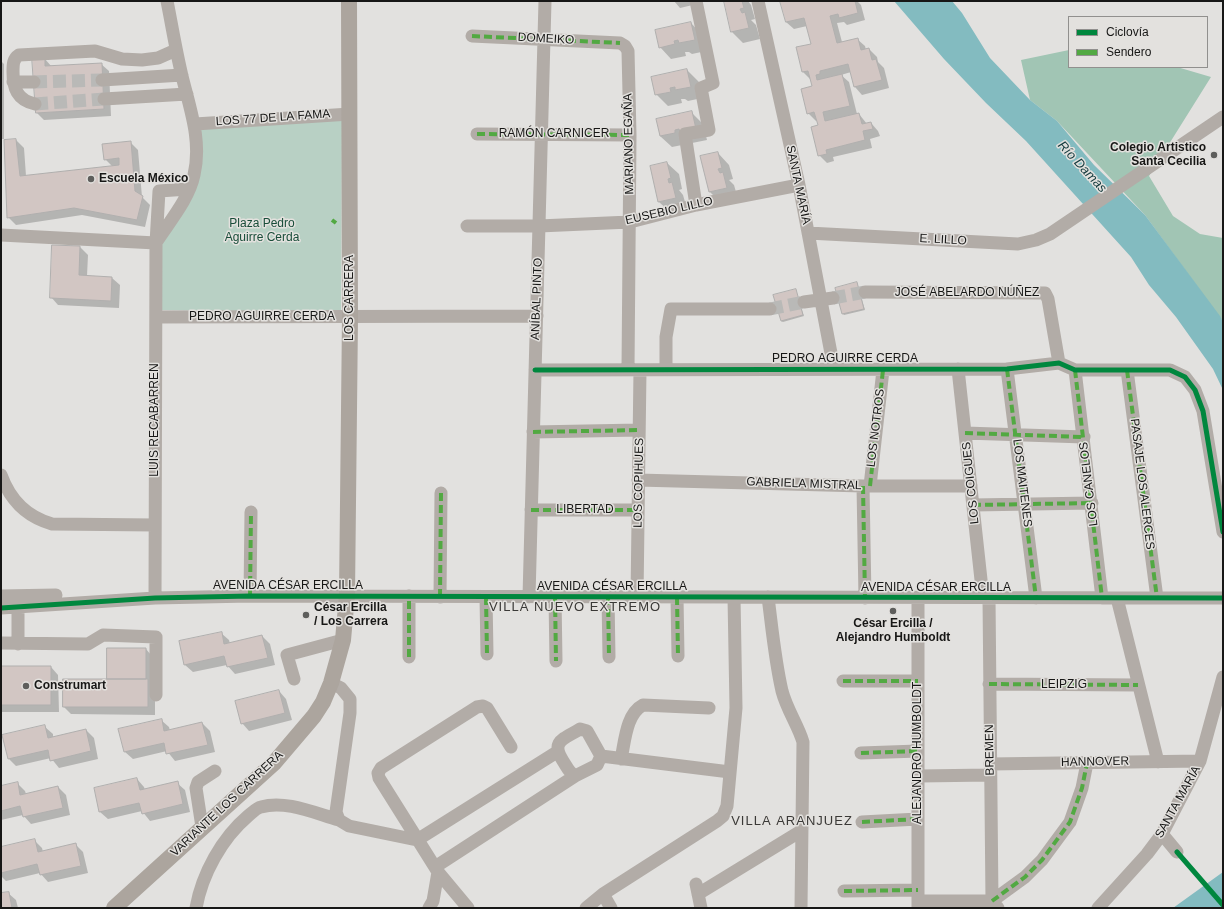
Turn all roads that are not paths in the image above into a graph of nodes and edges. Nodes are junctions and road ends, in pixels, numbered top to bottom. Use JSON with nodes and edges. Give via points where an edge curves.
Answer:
{"nodes":[{"id":1,"x":167,"y":1,"type":"edge"},
{"id":2,"x":349,"y":1,"type":"edge"},
{"id":3,"x":545,"y":1,"type":"edge"},
{"id":4,"x":696,"y":1,"type":"edge"},
{"id":5,"x":758,"y":1,"type":"edge"},
{"id":6,"x":472,"y":36,"type":"dead end"},
{"id":7,"x":544,"y":38,"type":"junction"},
{"id":8,"x":620,"y":43,"type":"joint"},
{"id":9,"x":176,"y":50,"type":"junction"},
{"id":10,"x":182,"y":75,"type":"junction"},
{"id":11,"x":102,"y":80,"type":"tunnel mouth"},
{"id":12,"x":13,"y":82,"type":"junction"},
{"id":13,"x":34,"y":82,"type":"tunnel mouth"},
{"id":14,"x":187,"y":94,"type":"junction"},
{"id":15,"x":104,"y":99,"type":"tunnel mouth"},
{"id":16,"x":35,"y":104,"type":"tunnel mouth"},
{"id":17,"x":350,"y":114,"type":"junction"},
{"id":18,"x":1223,"y":117,"type":"edge"},
{"id":19,"x":195,"y":124,"type":"junction"},
{"id":20,"x":477,"y":134,"type":"dead end"},
{"id":21,"x":541,"y":134,"type":"junction"},
{"id":22,"x":630,"y":135,"type":"junction"},
{"id":23,"x":799,"y":185,"type":"junction"},
{"id":24,"x":188,"y":190,"type":"junction"},
{"id":25,"x":696,"y":205,"type":"junction"},
{"id":26,"x":630,"y":222,"type":"junction"},
{"id":27,"x":467,"y":226,"type":"dead end"},
{"id":28,"x":539,"y":226,"type":"junction"},
{"id":29,"x":808,"y":233,"type":"junction"},
{"id":30,"x":1,"y":235,"type":"edge"},
{"id":31,"x":156,"y":243,"type":"junction"},
{"id":32,"x":865,"y":292,"type":"tunnel mouth"},
{"id":33,"x":827,"y":299,"type":"junction"},
{"id":34,"x":804,"y":302,"type":"tunnel mouth"},
{"id":35,"x":770,"y":310,"type":"tunnel mouth"},
{"id":36,"x":537,"y":316,"type":"junction"},
{"id":37,"x":156,"y":317,"type":"junction"},
{"id":38,"x":350,"y":317,"type":"junction"},
{"id":39,"x":1060,"y":363,"type":"junction"},
{"id":40,"x":666,"y":369,"type":"junction"},
{"id":41,"x":834,"y":369,"type":"junction"},
{"id":42,"x":958,"y":369,"type":"junction"},
{"id":43,"x":1007,"y":369,"type":"junction"},
{"id":44,"x":535,"y":370,"type":"junction"},
{"id":45,"x":634,"y":370,"type":"junction"},
{"id":46,"x":883,"y":370,"type":"junction"},
{"id":47,"x":1075,"y":370,"type":"junction"},
{"id":48,"x":1127,"y":370,"type":"junction"},
{"id":49,"x":639,"y":430,"type":"junction"},
{"id":50,"x":533,"y":432,"type":"junction"},
{"id":51,"x":965,"y":433,"type":"junction"},
{"id":52,"x":1016,"y":435,"type":"junction"},
{"id":53,"x":1084,"y":437,"type":"junction"},
{"id":54,"x":1,"y":475,"type":"edge"},
{"id":55,"x":638,"y":480,"type":"junction"},
{"id":56,"x":866,"y":486,"type":"junction"},
{"id":57,"x":971,"y":486,"type":"junction"},
{"id":58,"x":440,"y":493,"type":"dead end"},
{"id":59,"x":1092,"y":504,"type":"junction"},
{"id":60,"x":973,"y":505,"type":"junction"},
{"id":61,"x":1024,"y":505,"type":"junction"},
{"id":62,"x":531,"y":510,"type":"junction"},
{"id":63,"x":638,"y":510,"type":"junction"},
{"id":64,"x":251,"y":512,"type":"dead end"},
{"id":65,"x":155,"y":525,"type":"junction"},
{"id":66,"x":1223,"y":532,"type":"edge"},
{"id":67,"x":347,"y":595,"type":"junction"},
{"id":68,"x":1,"y":596,"type":"edge"},
{"id":69,"x":250,"y":596,"type":"junction"},
{"id":70,"x":409,"y":596,"type":"junction"},
{"id":71,"x":440,"y":597,"type":"junction"},
{"id":72,"x":486,"y":597,"type":"junction"},
{"id":73,"x":529,"y":597,"type":"junction"},
{"id":74,"x":555,"y":597,"type":"junction"},
{"id":75,"x":608,"y":597,"type":"junction"},
{"id":76,"x":637,"y":597,"type":"junction"},
{"id":77,"x":677,"y":597,"type":"junction"},
{"id":78,"x":734,"y":597,"type":"junction"},
{"id":79,"x":768,"y":597,"type":"junction"},
{"id":80,"x":155,"y":598,"type":"junction"},
{"id":81,"x":865,"y":598,"type":"junction"},
{"id":82,"x":918,"y":598,"type":"junction"},
{"id":83,"x":986,"y":598,"type":"junction"},
{"id":84,"x":1036,"y":598,"type":"junction"},
{"id":85,"x":1102,"y":598,"type":"junction"},
{"id":86,"x":1117,"y":598,"type":"junction"},
{"id":87,"x":1157,"y":598,"type":"junction"},
{"id":88,"x":1223,"y":598,"type":"edge"},
{"id":89,"x":121,"y":600,"type":"junction"},
{"id":90,"x":18,"y":606,"type":"junction"},
{"id":91,"x":1,"y":608,"type":"edge"},
{"id":92,"x":343,"y":640,"type":"junction"},
{"id":93,"x":1,"y":643,"type":"edge"},
{"id":94,"x":18,"y":644,"type":"junction"},
{"id":95,"x":487,"y":654,"type":"dead end"},
{"id":96,"x":609,"y":656,"type":"dead end"},
{"id":97,"x":678,"y":656,"type":"dead end"},
{"id":98,"x":409,"y":657,"type":"dead end"},
{"id":99,"x":556,"y":661,"type":"dead end"},
{"id":100,"x":1223,"y":677,"type":"edge"},
{"id":101,"x":294,"y":679,"type":"dead end"},
{"id":102,"x":843,"y":681,"type":"dead end"},
{"id":103,"x":918,"y":681,"type":"junction"},
{"id":104,"x":331,"y":682,"type":"junction"},
{"id":105,"x":990,"y":684,"type":"junction"},
{"id":106,"x":1138,"y":685,"type":"junction"},
{"id":107,"x":156,"y":694,"type":"dead end"},
{"id":108,"x":709,"y":708,"type":"dead end"},
{"id":109,"x":511,"y":746,"type":"dead end"},
{"id":110,"x":557,"y":752,"type":"junction"},
{"id":111,"x":918,"y":752,"type":"junction"},
{"id":112,"x":861,"y":753,"type":"dead end"},
{"id":113,"x":601,"y":756,"type":"junction"},
{"id":114,"x":621,"y":759,"type":"junction"},
{"id":115,"x":1200,"y":761,"type":"junction"},
{"id":116,"x":1158,"y":762,"type":"junction"},
{"id":117,"x":1087,"y":763,"type":"junction"},
{"id":118,"x":990,"y":770,"type":"junction"},
{"id":119,"x":215,"y":771,"type":"dead end"},
{"id":120,"x":730,"y":772,"type":"junction"},
{"id":121,"x":575,"y":776,"type":"junction"},
{"id":122,"x":919,"y":776,"type":"junction"},
{"id":123,"x":339,"y":820,"type":"junction"},
{"id":124,"x":918,"y":820,"type":"junction"},
{"id":125,"x":862,"y":822,"type":"dead end"},
{"id":126,"x":202,"y":828,"type":"junction"},
{"id":127,"x":801,"y":831,"type":"junction"},
{"id":128,"x":1162,"y":834,"type":"junction"},
{"id":129,"x":417,"y":840,"type":"junction"},
{"id":130,"x":1177,"y":852,"type":"dead end"},
{"id":131,"x":436,"y":870,"type":"junction"},
{"id":132,"x":844,"y":891,"type":"dead end"},
{"id":133,"x":604,"y":894,"type":"junction"},
{"id":134,"x":918,"y":900,"type":"edge"},
{"id":135,"x":995,"y":905,"type":"edge"},
{"id":136,"x":114,"y":908,"type":"edge"},
{"id":137,"x":196,"y":908,"type":"edge"},
{"id":138,"x":429,"y":908,"type":"edge"},
{"id":139,"x":468,"y":908,"type":"edge"},
{"id":140,"x":586,"y":908,"type":"edge"},
{"id":141,"x":612,"y":908,"type":"edge"},
{"id":142,"x":701,"y":908,"type":"edge"},
{"id":143,"x":801,"y":908,"type":"edge"},
{"id":144,"x":1098,"y":908,"type":"edge"}],
"edges":[{"from":1,"to":9,"type":"street"},
{"from":2,"to":17,"type":"main road","name":"LOS CARRERA"},
{"from":3,"to":7,"type":"street","name":"ANÍBAL PINTO"},
{"from":4,"to":25,"type":"street","via":[[713,83],[701,88],[709,130],[684,134]]},
{"from":5,"to":23,"type":"street","name":"SANTA MARÍA"},
{"from":6,"to":7,"type":"street","name":"DOMEIKO"},
{"from":7,"to":8,"type":"street","name":"DOMEIKO"},
{"from":7,"to":21,"type":"street","name":"ANÍBAL PINTO"},
{"from":8,"to":22,"type":"street","name":"MARIANO EGAÑA","via":[[628,52]]},
{"from":9,"to":10,"type":"street"},
{"from":9,"to":12,"type":"street","via":[[158,58],[142,60],[122,59],[95,51],[22,54],[13,62]]},
{"from":10,"to":11,"type":"street"},
{"from":10,"to":14,"type":"street"},
{"from":12,"to":13,"type":"street"},
{"from":12,"to":16,"type":"street","via":[[19,95]]},
{"from":14,"to":15,"type":"street"},
{"from":14,"to":19,"type":"street"},
{"from":17,"to":19,"type":"street","name":"LOS 77 DE LA FAMA"},
{"from":17,"to":38,"type":"main road","name":"LOS CARRERA"},
{"from":18,"to":29,"type":"street","name":"E. LILLO","via":[[1072,220],[1036,240],[1018,244]]},
{"from":19,"to":24,"type":"street","via":[[197,151],[194,176]]},
{"from":20,"to":21,"type":"street","name":"RAMÓN CARNICER"},
{"from":21,"to":22,"type":"street","name":"RAMÓN CARNICER"},
{"from":21,"to":28,"type":"street","name":"ANÍBAL PINTO"},
{"from":22,"to":26,"type":"street","name":"MARIANO EGAÑA"},
{"from":23,"to":25,"type":"street","name":"EUSEBIO LILLO"},
{"from":23,"to":29,"type":"street","name":"SANTA MARÍA"},
{"from":24,"to":31,"type":"street"},
{"from":24,"to":31,"type":"street","name":"LUIS RECABARREN","via":[[160,191]]},
{"from":25,"to":26,"type":"street","name":"EUSEBIO LILLO"},
{"from":26,"to":28,"type":"street","name":"EUSEBIO LILLO"},
{"from":26,"to":45,"type":"street","name":"MARIANO EGAÑA"},
{"from":27,"to":28,"type":"street","name":"EUSEBIO LILLO"},
{"from":28,"to":36,"type":"street","name":"ANÍBAL PINTO"},
{"from":29,"to":33,"type":"street","name":"SANTA MARÍA"},
{"from":30,"to":31,"type":"street"},
{"from":31,"to":37,"type":"street","name":"LUIS RECABARREN"},
{"from":32,"to":39,"type":"street","name":"JOSÉ ABELARDO NÚÑEZ","via":[[1045,293]]},
{"from":33,"to":34,"type":"street"},
{"from":33,"to":41,"type":"street","name":"SANTA MARÍA"},
{"from":35,"to":40,"type":"street","via":[[671,309],[666,337]]},
{"from":36,"to":38,"type":"street","name":"PEDRO AGUIRRE CERDA"},
{"from":36,"to":44,"type":"street","name":"ANÍBAL PINTO"},
{"from":37,"to":38,"type":"street","name":"PEDRO AGUIRRE CERDA"},
{"from":37,"to":65,"type":"street","name":"LUIS RECABARREN"},
{"from":38,"to":67,"type":"main road","name":"LOS CARRERA"},
{"from":39,"to":43,"type":"street","name":"PEDRO AGUIRRE CERDA"},
{"from":39,"to":47,"type":"street"},
{"from":40,"to":41,"type":"street","name":"PEDRO AGUIRRE CERDA"},
{"from":40,"to":45,"type":"street","name":"PEDRO AGUIRRE CERDA"},
{"from":41,"to":46,"type":"street","name":"PEDRO AGUIRRE CERDA"},
{"from":42,"to":43,"type":"street","name":"PEDRO AGUIRRE CERDA"},
{"from":42,"to":46,"type":"street","name":"PEDRO AGUIRRE CERDA"},
{"from":42,"to":51,"type":"street","name":"LOS COIGUES"},
{"from":43,"to":52,"type":"street","name":"LOS MAITENES"},
{"from":44,"to":45,"type":"street","name":"PEDRO AGUIRRE CERDA"},
{"from":44,"to":50,"type":"street","name":"ANÍBAL PINTO"},
{"from":45,"to":49,"type":"street","name":"LOS COPIHUES"},
{"from":46,"to":56,"type":"street","name":"LOS NOTROS"},
{"from":47,"to":48,"type":"street"},
{"from":47,"to":53,"type":"street","name":"LOS CANELOS"},
{"from":48,"to":66,"type":"street","via":[[1170,370],[1185,377],[1195,390],[1203,411]]},
{"from":48,"to":87,"type":"street","name":"PASAJE LOS ALERCES"},
{"from":49,"to":50,"type":"street"},
{"from":49,"to":55,"type":"street","name":"LOS COPIHUES"},
{"from":50,"to":62,"type":"street","name":"ANÍBAL PINTO"},
{"from":51,"to":52,"type":"street"},
{"from":51,"to":57,"type":"street","name":"LOS COIGUES"},
{"from":52,"to":53,"type":"street"},
{"from":52,"to":61,"type":"street","name":"LOS MAITENES"},
{"from":53,"to":59,"type":"street","name":"LOS CANELOS"},
{"from":54,"to":65,"type":"street","via":[[8,492],[17,504],[43,522]]},
{"from":55,"to":56,"type":"street","name":"GABRIELA MISTRAL"},
{"from":55,"to":63,"type":"street","name":"LOS COPIHUES"},
{"from":56,"to":57,"type":"street","name":"GABRIELA MISTRAL"},
{"from":56,"to":81,"type":"street","name":"LOS NOTROS"},
{"from":57,"to":60,"type":"street","name":"LOS COIGUES"},
{"from":58,"to":71,"type":"street"},
{"from":59,"to":61,"type":"street"},
{"from":59,"to":85,"type":"street","name":"LOS CANELOS"},
{"from":60,"to":61,"type":"street"},
{"from":60,"to":83,"type":"street","name":"LOS COIGUES"},
{"from":61,"to":84,"type":"street","name":"LOS MAITENES"},
{"from":62,"to":63,"type":"street","name":"LIBERTAD"},
{"from":62,"to":73,"type":"street","name":"ANÍBAL PINTO"},
{"from":63,"to":76,"type":"street","name":"LOS COPIHUES"},
{"from":64,"to":69,"type":"street"},
{"from":65,"to":80,"type":"street","name":"LUIS RECABARREN"},
{"from":67,"to":69,"type":"street","name":"AVENIDA CÉSAR ERCILLA"},
{"from":67,"to":70,"type":"street","name":"AVENIDA CÉSAR ERCILLA"},
{"from":67,"to":92,"type":"main road","name":"VARIANTE LOS CARRERA"},
{"from":68,"to":89,"type":"street","name":"AVENIDA CÉSAR ERCILLA","via":[[58,595]]},
{"from":69,"to":80,"type":"street","name":"AVENIDA CÉSAR ERCILLA"},
{"from":70,"to":71,"type":"street","name":"AVENIDA CÉSAR ERCILLA"},
{"from":70,"to":98,"type":"street"},
{"from":71,"to":72,"type":"street","name":"AVENIDA CÉSAR ERCILLA"},
{"from":72,"to":73,"type":"street","name":"AVENIDA CÉSAR ERCILLA"},
{"from":72,"to":95,"type":"street"},
{"from":73,"to":74,"type":"street","name":"AVENIDA CÉSAR ERCILLA"},
{"from":74,"to":75,"type":"street","name":"AVENIDA CÉSAR ERCILLA"},
{"from":74,"to":99,"type":"street"},
{"from":75,"to":76,"type":"street","name":"AVENIDA CÉSAR ERCILLA"},
{"from":75,"to":96,"type":"street"},
{"from":76,"to":77,"type":"street","name":"AVENIDA CÉSAR ERCILLA"},
{"from":77,"to":78,"type":"street","name":"AVENIDA CÉSAR ERCILLA"},
{"from":77,"to":97,"type":"street"},
{"from":78,"to":79,"type":"street","name":"AVENIDA CÉSAR ERCILLA"},
{"from":78,"to":120,"type":"street","via":[[736,708]]},
{"from":79,"to":81,"type":"street","name":"AVENIDA CÉSAR ERCILLA"},
{"from":79,"to":127,"type":"street","via":[[782,691],[803,742]]},
{"from":80,"to":89,"type":"street","name":"AVENIDA CÉSAR ERCILLA"},
{"from":81,"to":82,"type":"street","name":"AVENIDA CÉSAR ERCILLA"},
{"from":82,"to":83,"type":"street","name":"AVENIDA CÉSAR ERCILLA"},
{"from":82,"to":103,"type":"street","name":"ALEJANDRO HUMBOLDT"},
{"from":83,"to":84,"type":"street","name":"AVENIDA CÉSAR ERCILLA"},
{"from":83,"to":105,"type":"street","name":"BREMEN"},
{"from":84,"to":85,"type":"street","name":"AVENIDA CÉSAR ERCILLA"},
{"from":85,"to":86,"type":"street","name":"AVENIDA CÉSAR ERCILLA"},
{"from":86,"to":87,"type":"street","name":"AVENIDA CÉSAR ERCILLA"},
{"from":86,"to":106,"type":"street"},
{"from":87,"to":88,"type":"street","name":"AVENIDA CÉSAR ERCILLA"},
{"from":89,"to":90,"type":"street","name":"AVENIDA CÉSAR ERCILLA"},
{"from":90,"to":91,"type":"street","name":"AVENIDA CÉSAR ERCILLA"},
{"from":90,"to":94,"type":"street"},
{"from":92,"to":101,"type":"street","via":[[288,655]]},
{"from":92,"to":104,"type":"main road","name":"VARIANTE LOS CARRERA"},
{"from":93,"to":94,"type":"street"},
{"from":94,"to":107,"type":"street","via":[[88,644],[103,635],[156,637]]},
{"from":100,"to":115,"type":"street","name":"SANTA MARÍA"},
{"from":102,"to":103,"type":"street"},
{"from":103,"to":111,"type":"street","name":"ALEJANDRO HUMBOLDT"},
{"from":104,"to":123,"type":"street","via":[[341,688],[350,699],[336,812]]},
{"from":104,"to":126,"type":"main road","name":"VARIANTE LOS CARRERA","via":[[314,716],[274,763]]},
{"from":105,"to":106,"type":"street","name":"LEIPZIG"},
{"from":105,"to":118,"type":"street","name":"BREMEN"},
{"from":106,"to":116,"type":"street"},
{"from":108,"to":114,"type":"street","via":[[643,705],[637,708],[632,714]]},
{"from":109,"to":129,"type":"street","via":[[487,708],[477,707],[381,768],[379,778]]},
{"from":110,"to":113,"type":"street","via":[[559,742],[584,729]]},
{"from":110,"to":121,"type":"street"},
{"from":110,"to":129,"type":"street"},
{"from":111,"to":112,"type":"street"},
{"from":111,"to":122,"type":"street","name":"ALEJANDRO HUMBOLDT"},
{"from":113,"to":114,"type":"street"},
{"from":113,"to":121,"type":"street","via":[[597,765]]},
{"from":114,"to":120,"type":"street"},
{"from":115,"to":116,"type":"street","name":"HANNOVER"},
{"from":115,"to":128,"type":"street","name":"SANTA MARÍA"},
{"from":116,"to":117,"type":"street","name":"HANNOVER"},
{"from":117,"to":118,"type":"street","name":"HANNOVER"},
{"from":117,"to":135,"type":"street","via":[[1082,788],[1070,822],[1042,860]]},
{"from":118,"to":122,"type":"street","name":"HANNOVER"},
{"from":118,"to":135,"type":"street","name":"BREMEN"},
{"from":119,"to":126,"type":"street","via":[[198,782],[196,788]]},
{"from":120,"to":133,"type":"street","via":[[727,806],[723,816]]},
{"from":121,"to":131,"type":"street"},
{"from":122,"to":124,"type":"street","name":"ALEJANDRO HUMBOLDT"},
{"from":123,"to":129,"type":"street","via":[[349,826]]},
{"from":123,"to":137,"type":"street","via":[[298,808],[279,805],[259,807],[234,828],[218,853],[206,876]]},
{"from":124,"to":125,"type":"street"},
{"from":124,"to":134,"type":"street","name":"ALEJANDRO HUMBOLDT"},
{"from":126,"to":136,"type":"main road","name":"VARIANTE LOS CARRERA"},
{"from":127,"to":142,"type":"street","via":[[697,889]]},
{"from":127,"to":143,"type":"street"},
{"from":128,"to":130,"type":"street"},
{"from":128,"to":144,"type":"street","name":"SANTA MARÍA"},
{"from":129,"to":131,"type":"street"},
{"from":131,"to":138,"type":"street","via":[[433,901]]},
{"from":131,"to":139,"type":"street"},
{"from":132,"to":134,"type":"street"},
{"from":133,"to":140,"type":"street"},
{"from":133,"to":141,"type":"street"},
{"from":134,"to":135,"type":"street"}]}
